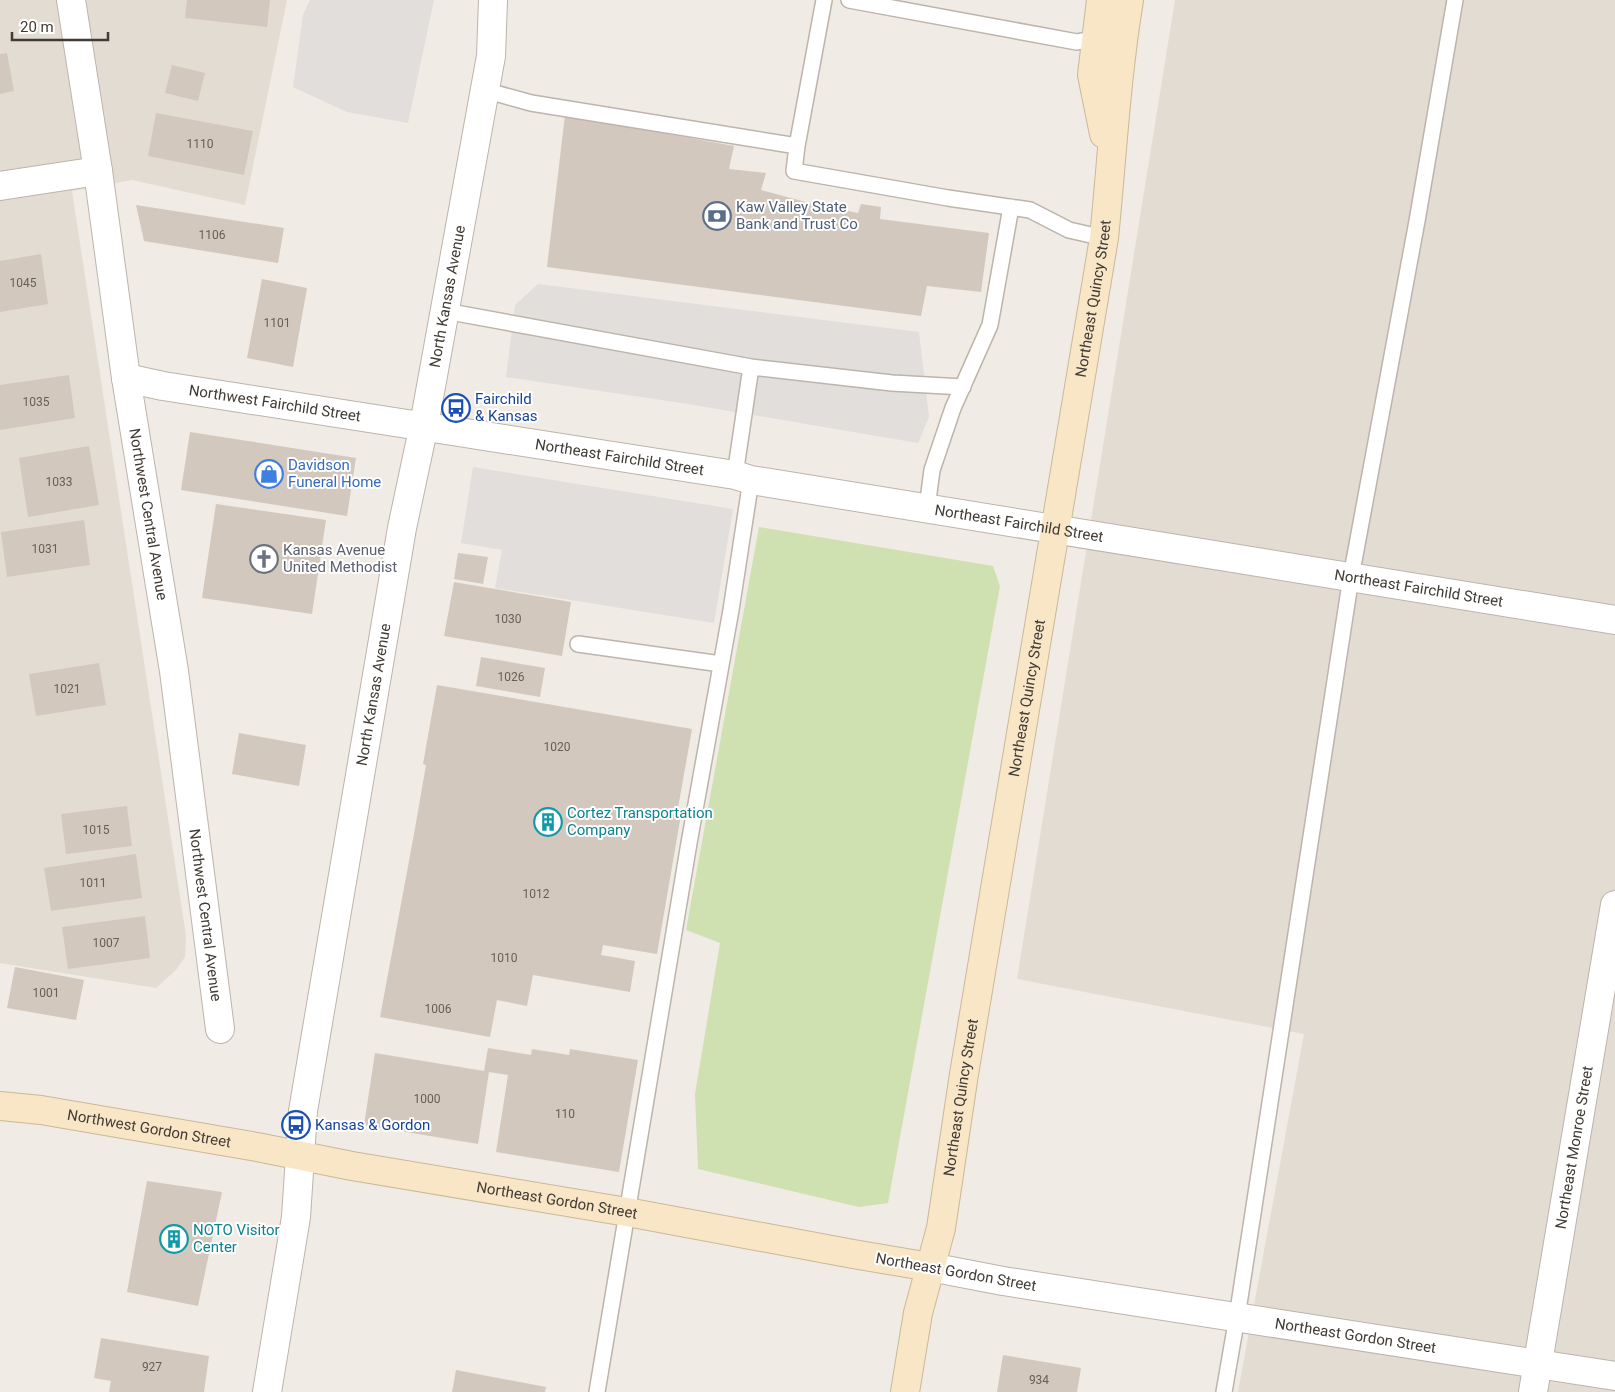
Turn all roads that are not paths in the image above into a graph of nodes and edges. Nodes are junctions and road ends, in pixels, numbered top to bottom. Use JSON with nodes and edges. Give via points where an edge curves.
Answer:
{"nodes":[{"id":1,"x":71,"y":0,"type":"edge"},
{"id":2,"x":492,"y":0,"type":"edge"},
{"id":3,"x":824,"y":0,"type":"edge"},
{"id":4,"x":849,"y":0,"type":"edge"},
{"id":5,"x":1101,"y":0,"type":"edge"},
{"id":6,"x":1128,"y":0,"type":"edge"},
{"id":7,"x":1455,"y":0,"type":"edge"},
{"id":8,"x":1109,"y":38,"type":"junction"},
{"id":9,"x":484,"y":90,"type":"junction"},
{"id":10,"x":798,"y":146,"type":"junction"},
{"id":11,"x":98,"y":171,"type":"junction"},
{"id":12,"x":0,"y":186,"type":"edge"},
{"id":13,"x":1011,"y":207,"type":"junction"},
{"id":14,"x":1104,"y":238,"type":"junction"},
{"id":15,"x":445,"y":310,"type":"junction"},
{"id":16,"x":751,"y":367,"type":"junction"},
{"id":17,"x":126,"y":378,"type":"junction"},
{"id":18,"x":963,"y":386,"type":"junction"},
{"id":19,"x":424,"y":425,"type":"junction"},
{"id":20,"x":743,"y":477,"type":"junction"},
{"id":21,"x":927,"y":508,"type":"junction"},
{"id":22,"x":1056,"y":529,"type":"junction"},
{"id":23,"x":1351,"y":577,"type":"junction"},
{"id":24,"x":1615,"y":620,"type":"edge"},
{"id":25,"x":578,"y":644,"type":"dead end"},
{"id":26,"x":721,"y":664,"type":"junction"},
{"id":27,"x":1615,"y":905,"type":"edge"},
{"id":28,"x":220,"y":1029,"type":"dead end"},
{"id":29,"x":0,"y":1106,"type":"edge"},
{"id":30,"x":299,"y":1155,"type":"junction"},
{"id":31,"x":627,"y":1212,"type":"junction"},
{"id":32,"x":930,"y":1267,"type":"junction"},
{"id":33,"x":1237,"y":1317,"type":"junction"},
{"id":34,"x":1538,"y":1364,"type":"junction"},
{"id":35,"x":1615,"y":1376,"type":"edge"},
{"id":36,"x":267,"y":1392,"type":"edge"},
{"id":37,"x":597,"y":1392,"type":"edge"},
{"id":38,"x":905,"y":1392,"type":"edge"},
{"id":39,"x":1224,"y":1392,"type":"edge"},
{"id":40,"x":1534,"y":1392,"type":"edge"}],
"edges":[{"from":1,"to":11,"type":"street","name":"Northwest Central Avenue"},
{"from":2,"to":9,"type":"street","name":"North Kansas Avenue","via":[[491,56]]},
{"from":3,"to":10,"type":"lane"},
{"from":4,"to":8,"type":"lane","via":[[1077,42]]},
{"from":5,"to":8,"type":"main road"},
{"from":6,"to":8,"type":"main road"},
{"from":7,"to":23,"type":"lane"},
{"from":8,"to":14,"type":"main road","name":"Northeast Quincy Street","via":[[1092,75],[1111,173]]},
{"from":9,"to":10,"type":"lane","via":[[531,103]]},
{"from":9,"to":15,"type":"street","name":"North Kansas Avenue"},
{"from":10,"to":13,"type":"lane","via":[[794,171]]},
{"from":11,"to":12,"type":"street"},
{"from":11,"to":17,"type":"street","name":"Northwest Central Avenue"},
{"from":13,"to":14,"type":"lane","via":[[1030,210],[1069,230]]},
{"from":13,"to":18,"type":"lane","via":[[990,325]]},
{"from":14,"to":22,"type":"main road","name":"Northeast Quincy Street"},
{"from":15,"to":16,"type":"lane"},
{"from":15,"to":19,"type":"street","name":"North Kansas Avenue"},
{"from":16,"to":18,"type":"lane","via":[[892,383]]},
{"from":16,"to":20,"type":"lane"},
{"from":17,"to":19,"type":"street","name":"Northwest Fairchild Street"},
{"from":17,"to":28,"type":"street","name":"Northwest Central Avenue","via":[[174,671]]},
{"from":18,"to":21,"type":"lane","via":[[932,470]]},
{"from":19,"to":20,"type":"street","name":"Northeast Fairchild Street"},
{"from":19,"to":30,"type":"street","name":"North Kansas Avenue","via":[[400,538],[303,1111]]},
{"from":20,"to":21,"type":"street","name":"Northeast Fairchild Street"},
{"from":20,"to":26,"type":"lane"},
{"from":21,"to":22,"type":"street","name":"Northeast Fairchild Street"},
{"from":22,"to":23,"type":"street","name":"Northeast Fairchild Street"},
{"from":22,"to":32,"type":"main road","name":"Northeast Quincy Street","via":[[941,1228]]},
{"from":23,"to":24,"type":"street","name":"Northeast Fairchild Street"},
{"from":23,"to":33,"type":"lane"},
{"from":25,"to":26,"type":"lane"},
{"from":26,"to":31,"type":"lane"},
{"from":27,"to":34,"type":"street","name":"Northeast Monroe Street"},
{"from":29,"to":30,"type":"main road","name":"Northwest Gordon Street","via":[[42,1110]]},
{"from":30,"to":31,"type":"main road","name":"Northeast Gordon Street"},
{"from":30,"to":36,"type":"street","name":"North Kansas Avenue","via":[[296,1217]]},
{"from":31,"to":32,"type":"main road","name":"Northeast Gordon Street"},
{"from":31,"to":37,"type":"lane"},
{"from":32,"to":33,"type":"street","name":"Northeast Gordon Street"},
{"from":32,"to":38,"type":"main road","name":"Northeast Quincy Street","via":[[918,1313]]},
{"from":33,"to":34,"type":"street","name":"Northeast Gordon Street"},
{"from":33,"to":39,"type":"lane"},
{"from":34,"to":35,"type":"street","name":"Northeast Gordon Street"},
{"from":34,"to":40,"type":"street","name":"Northeast Monroe Street"}]}
